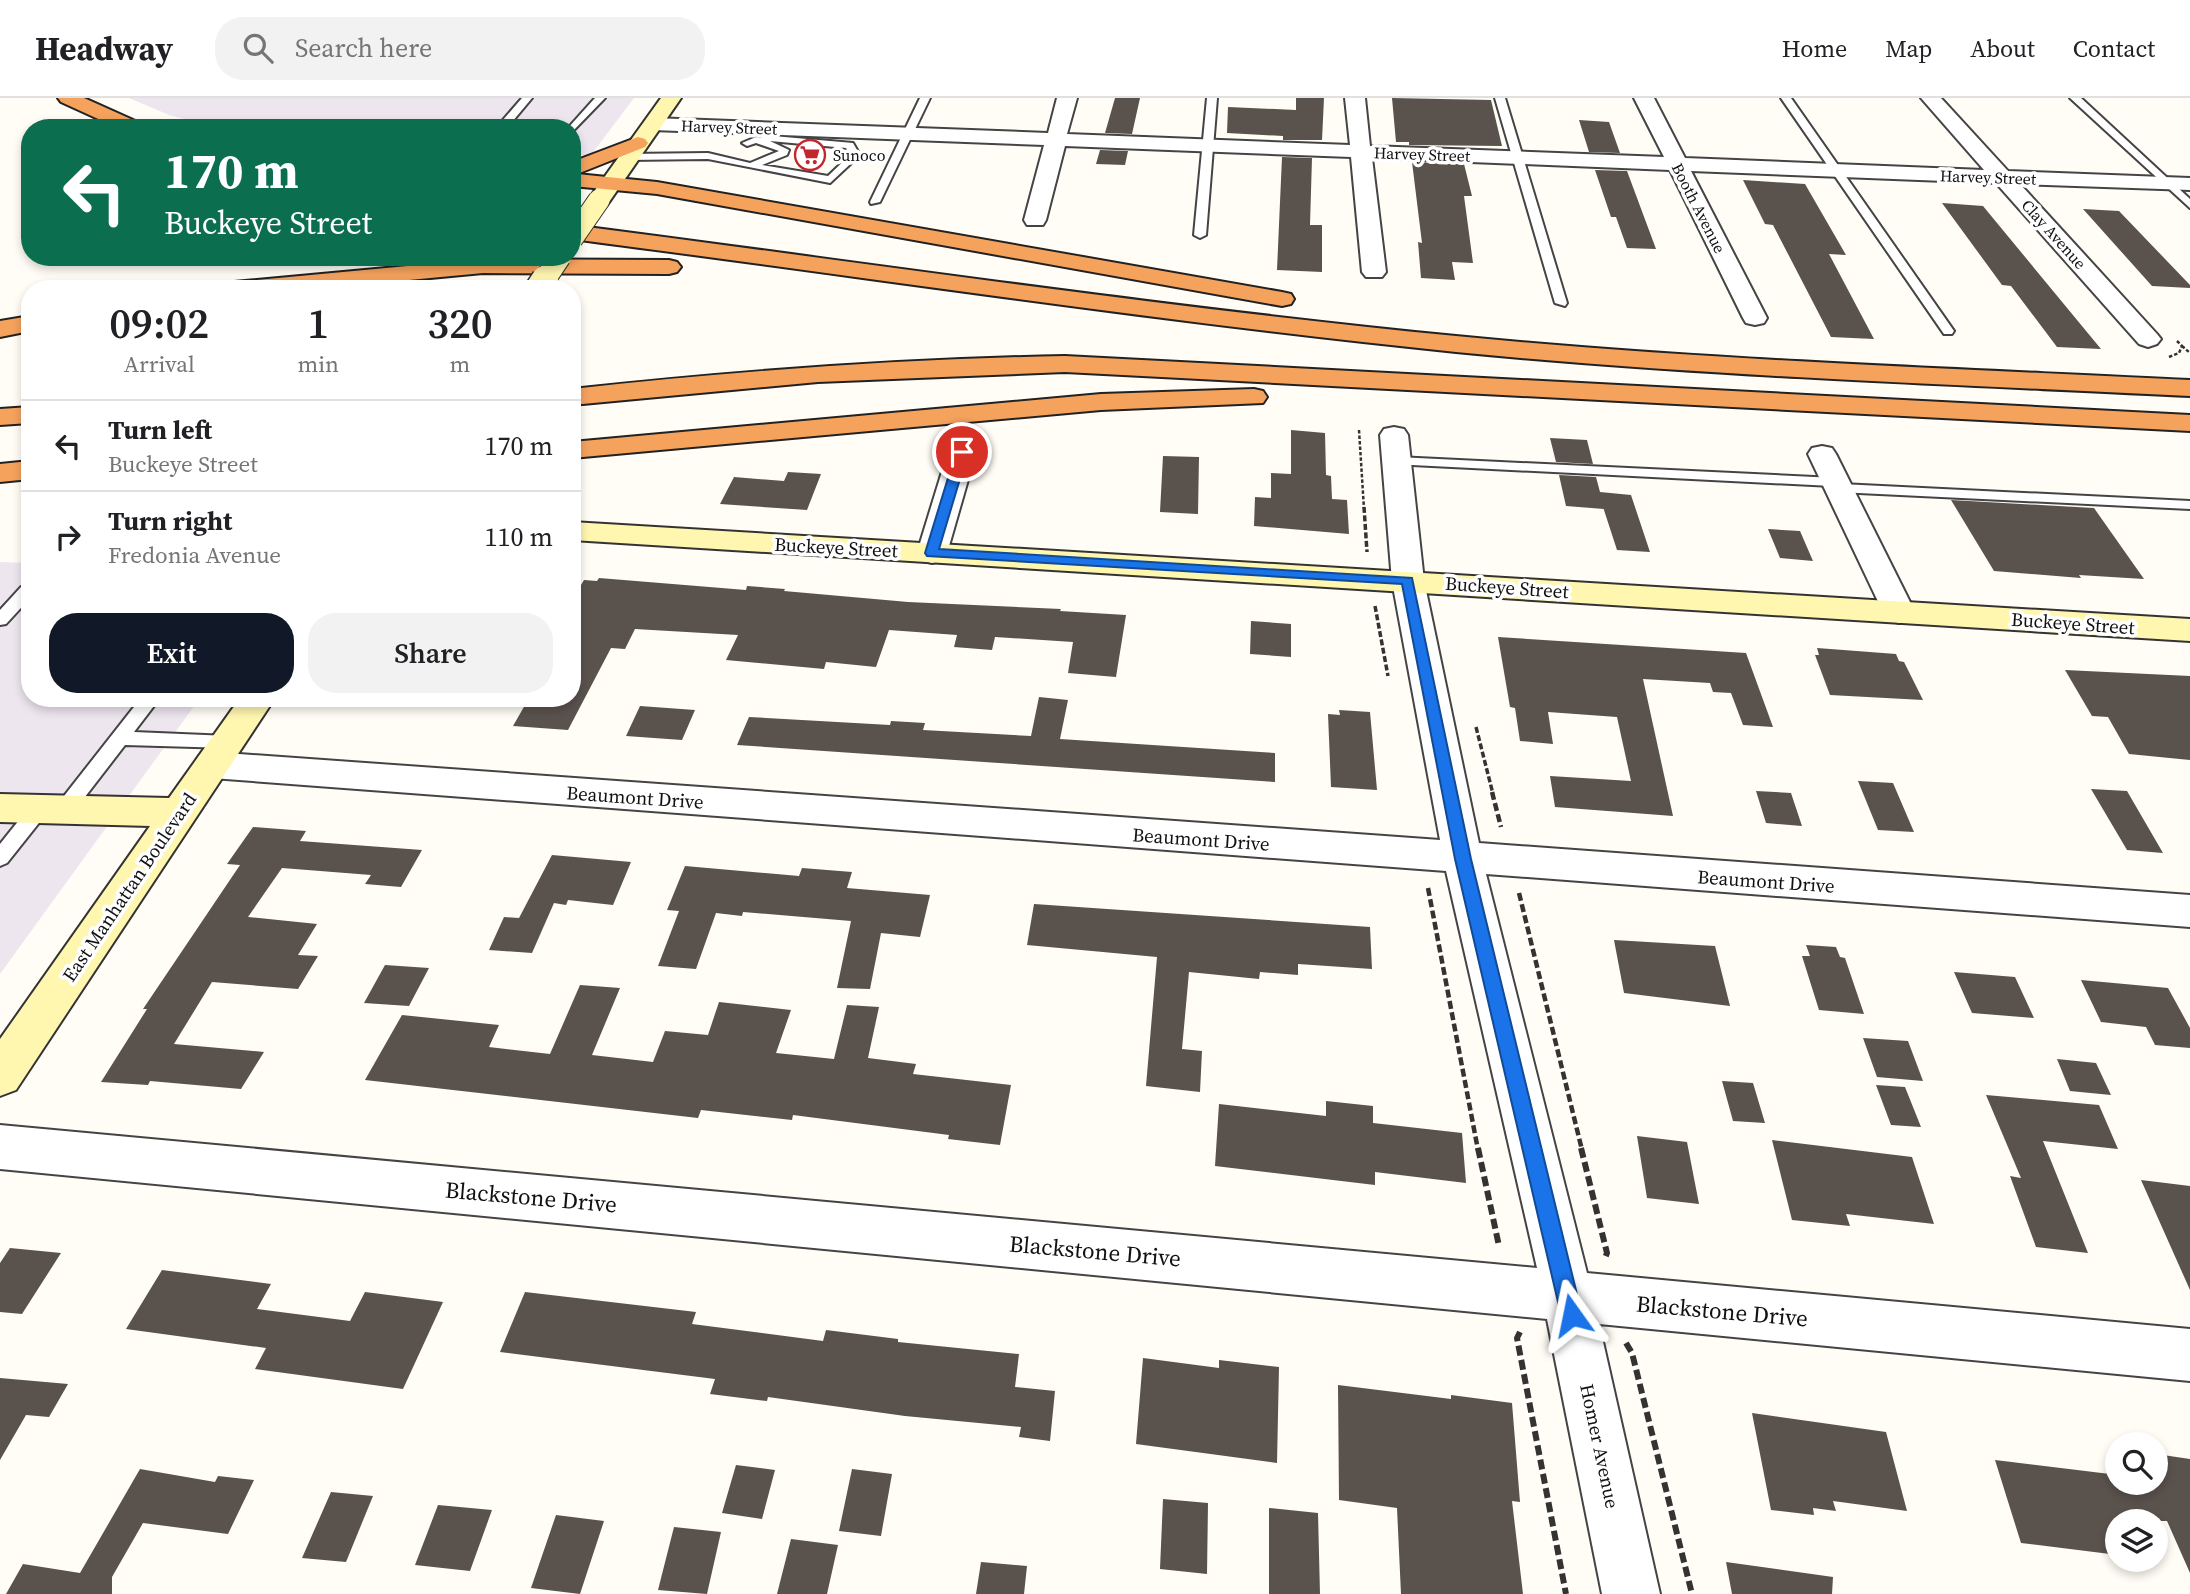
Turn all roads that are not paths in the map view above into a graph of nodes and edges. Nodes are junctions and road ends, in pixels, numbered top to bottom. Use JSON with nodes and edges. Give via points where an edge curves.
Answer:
{"nodes":[{"id":1,"x":527,"y":98,"type":"edge"},
{"id":2,"x":600,"y":98,"type":"edge"},
{"id":3,"x":671,"y":98,"type":"edge"},
{"id":4,"x":925,"y":98,"type":"edge"},
{"id":5,"x":1067,"y":98,"type":"edge"},
{"id":6,"x":1212,"y":98,"type":"edge"},
{"id":7,"x":1355,"y":98,"type":"edge"},
{"id":8,"x":1500,"y":98,"type":"edge"},
{"id":9,"x":1644,"y":98,"type":"edge"},
{"id":10,"x":1786,"y":98,"type":"edge"},
{"id":11,"x":1931,"y":98,"type":"edge"},
{"id":12,"x":2075,"y":98,"type":"edge"},
{"id":13,"x":60,"y":100,"type":"edge"},
{"id":14,"x":83,"y":119,"type":"edge"},
{"id":15,"x":111,"y":119,"type":"edge"},
{"id":16,"x":509,"y":119,"type":"edge"},
{"id":17,"x":581,"y":119,"type":"edge"},
{"id":18,"x":653,"y":124,"type":"junction"},
{"id":19,"x":907,"y":134,"type":"junction"},
{"id":20,"x":822,"y":137,"type":"junction"},
{"id":21,"x":775,"y":138,"type":"junction"},
{"id":22,"x":1055,"y":140,"type":"junction"},
{"id":23,"x":752,"y":146,"type":"dead end"},
{"id":24,"x":1208,"y":146,"type":"junction"},
{"id":25,"x":633,"y":150,"type":"junction"},
{"id":26,"x":1360,"y":152,"type":"junction"},
{"id":27,"x":708,"y":156,"type":"junction"},
{"id":28,"x":1519,"y":158,"type":"junction"},
{"id":29,"x":723,"y":160,"type":"junction"},
{"id":30,"x":1677,"y":164,"type":"junction"},
{"id":31,"x":581,"y":166,"type":"edge"},
{"id":32,"x":750,"y":166,"type":"junction"},
{"id":33,"x":1838,"y":171,"type":"junction"},
{"id":34,"x":2003,"y":177,"type":"junction"},
{"id":35,"x":581,"y":183,"type":"edge"},
{"id":36,"x":2175,"y":184,"type":"edge"},
{"id":37,"x":605,"y":191,"type":"junction"},
{"id":38,"x":875,"y":202,"type":"dead end"},
{"id":39,"x":2190,"y":205,"type":"edge"},
{"id":40,"x":1035,"y":220,"type":"dead end"},
{"id":41,"x":581,"y":226,"type":"edge"},
{"id":42,"x":581,"y":233,"type":"edge"},
{"id":43,"x":1200,"y":235,"type":"dead end"},
{"id":44,"x":581,"y":265,"type":"edge"},
{"id":45,"x":515,"y":266,"type":"edge"},
{"id":46,"x":1374,"y":272,"type":"dead end"},
{"id":47,"x":885,"y":275,"type":"junction"},
{"id":48,"x":323,"y":280,"type":"edge"},
{"id":49,"x":1561,"y":303,"type":"dead end"},
{"id":50,"x":1755,"y":318,"type":"dead end"},
{"id":51,"x":21,"y":325,"type":"edge"},
{"id":52,"x":0,"y":329,"type":"edge"},
{"id":53,"x":1948,"y":331,"type":"dead end"},
{"id":54,"x":2148,"y":339,"type":"dead end"},
{"id":55,"x":1651,"y":359,"type":"junction"},
{"id":56,"x":2190,"y":388,"type":"edge"},
{"id":57,"x":581,"y":396,"type":"edge"},
{"id":58,"x":1660,"y":396,"type":"junction"},
{"id":59,"x":21,"y":416,"type":"edge"},
{"id":60,"x":0,"y":417,"type":"edge"},
{"id":61,"x":2190,"y":423,"type":"edge"},
{"id":62,"x":21,"y":446,"type":"edge"},
{"id":63,"x":0,"y":447,"type":"edge"},
{"id":64,"x":1396,"y":448,"type":"joint"},
{"id":65,"x":581,"y":449,"type":"edge"},
{"id":66,"x":962,"y":452,"type":"dead end"},
{"id":67,"x":1822,"y":454,"type":"dead end"},
{"id":68,"x":21,"y":471,"type":"edge"},
{"id":69,"x":0,"y":473,"type":"edge"},
{"id":70,"x":1837,"y":485,"type":"junction"},
{"id":71,"x":2190,"y":505,"type":"edge"},
{"id":72,"x":581,"y":532,"type":"edge"},
{"id":73,"x":932,"y":553,"type":"junction"},
{"id":74,"x":1408,"y":580,"type":"junction"},
{"id":75,"x":21,"y":597,"type":"edge"},
{"id":76,"x":1899,"y":612,"type":"junction"},
{"id":77,"x":0,"y":620,"type":"edge"},
{"id":78,"x":2190,"y":630,"type":"edge"},
{"id":79,"x":144,"y":707,"type":"edge"},
{"id":80,"x":252,"y":707,"type":"edge"},
{"id":81,"x":120,"y":738,"type":"junction"},
{"id":82,"x":220,"y":754,"type":"junction"},
{"id":83,"x":0,"y":808,"type":"edge"},
{"id":84,"x":52,"y":809,"type":"junction"},
{"id":85,"x":180,"y":813,"type":"junction"},
{"id":86,"x":0,"y":858,"type":"edge"},
{"id":87,"x":1463,"y":859,"type":"junction"},
{"id":88,"x":2190,"y":911,"type":"edge"},
{"id":89,"x":0,"y":1076,"type":"edge"},
{"id":90,"x":0,"y":1147,"type":"edge"},
{"id":91,"x":1568,"y":1296,"type":"junction"},
{"id":92,"x":2190,"y":1355,"type":"edge"},
{"id":93,"x":1631,"y":1594,"type":"edge"}],
"edges":[{"from":1,"to":16,"type":"lane"},
{"from":2,"to":17,"type":"lane"},
{"from":3,"to":18,"type":"street"},
{"from":4,"to":19,"type":"lane"},
{"from":5,"to":22,"type":"street"},
{"from":6,"to":24,"type":"lane"},
{"from":7,"to":26,"type":"street"},
{"from":8,"to":28,"type":"lane"},
{"from":9,"to":30,"type":"street","name":"Booth Avenue"},
{"from":10,"to":33,"type":"lane"},
{"from":11,"to":34,"type":"street","name":"Clay Avenue"},
{"from":12,"to":36,"type":"lane"},
{"from":13,"to":14,"type":"highway"},
{"from":13,"to":15,"type":"highway"},
{"from":18,"to":21,"type":"street","name":"Harvey Street"},
{"from":18,"to":25,"type":"street"},
{"from":19,"to":20,"type":"street","name":"Harvey Street"},
{"from":19,"to":22,"type":"street","name":"Harvey Street"},
{"from":19,"to":38,"type":"lane"},
{"from":20,"to":21,"type":"street","name":"Harvey Street"},
{"from":20,"to":32,"type":"lane","via":[[849,145],[855,155],[830,180]]},
{"from":21,"to":23,"type":"lane","via":[[756,140]]},
{"from":21,"to":32,"type":"lane","via":[[783,153]]},
{"from":22,"to":24,"type":"street","name":"Harvey Street"},
{"from":22,"to":40,"type":"street"},
{"from":24,"to":26,"type":"street","name":"Harvey Street"},
{"from":24,"to":43,"type":"lane"},
{"from":25,"to":27,"type":"lane"},
{"from":25,"to":31,"type":"highway"},
{"from":25,"to":37,"type":"street"},
{"from":26,"to":28,"type":"street","name":"Harvey Street"},
{"from":26,"to":46,"type":"street"},
{"from":27,"to":29,"type":"lane"},
{"from":27,"to":29,"type":"lane","via":[[734,152]]},
{"from":28,"to":30,"type":"street","name":"Harvey Street"},
{"from":28,"to":49,"type":"lane"},
{"from":29,"to":32,"type":"lane"},
{"from":30,"to":33,"type":"street","name":"Harvey Street"},
{"from":30,"to":50,"type":"street","name":"Booth Avenue"},
{"from":33,"to":34,"type":"street","name":"Harvey Street"},
{"from":33,"to":53,"type":"lane"},
{"from":34,"to":36,"type":"street","name":"Harvey Street"},
{"from":34,"to":54,"type":"street","name":"Clay Avenue"},
{"from":35,"to":37,"type":"highway"},
{"from":36,"to":39,"type":"lane"},
{"from":37,"to":41,"type":"street","bridge":true},
{"from":37,"to":55,"type":"highway","via":[[670,190],[1308,304]]},
{"from":42,"to":47,"type":"highway"},
{"from":44,"to":47,"type":"highway"},
{"from":45,"to":48,"type":"highway"},
{"from":47,"to":55,"type":"highway","via":[[1403,338]]},
{"from":51,"to":52,"type":"highway"},
{"from":55,"to":56,"type":"highway"},
{"from":57,"to":58,"type":"highway","via":[[785,374],[1052,364]]},
{"from":58,"to":61,"type":"highway"},
{"from":58,"to":65,"type":"highway","via":[[1146,399]]},
{"from":59,"to":60,"type":"highway"},
{"from":62,"to":63,"type":"highway"},
{"from":64,"to":70,"type":"lane"},
{"from":64,"to":74,"type":"street","name":"Homer Avenue"},
{"from":66,"to":73,"type":"street"},
{"from":67,"to":70,"type":"street"},
{"from":68,"to":69,"type":"highway"},
{"from":70,"to":71,"type":"lane"},
{"from":70,"to":76,"type":"street"},
{"from":72,"to":73,"type":"street","name":"Buckeye Street"},
{"from":73,"to":74,"type":"street","name":"Buckeye Street"},
{"from":74,"to":76,"type":"street","name":"Buckeye Street"},
{"from":74,"to":87,"type":"street","name":"Homer Avenue"},
{"from":75,"to":77,"type":"lane"},
{"from":76,"to":78,"type":"street","name":"Buckeye Street"},
{"from":79,"to":81,"type":"lane"},
{"from":80,"to":82,"type":"street","name":"East Manhattan Boulevard"},
{"from":81,"to":82,"type":"lane"},
{"from":81,"to":84,"type":"lane"},
{"from":82,"to":85,"type":"street","name":"East Manhattan Boulevard"},
{"from":82,"to":87,"type":"street","name":"Beaumont Drive"},
{"from":83,"to":84,"type":"street"},
{"from":84,"to":85,"type":"street"},
{"from":84,"to":86,"type":"lane"},
{"from":85,"to":89,"type":"street","name":"East Manhattan Boulevard"},
{"from":87,"to":88,"type":"street","name":"Beaumont Drive"},
{"from":87,"to":91,"type":"street","name":"Homer Avenue"},
{"from":90,"to":91,"type":"street","name":"Blackstone Drive"},
{"from":91,"to":92,"type":"street","name":"Blackstone Drive"},
{"from":91,"to":93,"type":"street","name":"Homer Avenue"}]}
